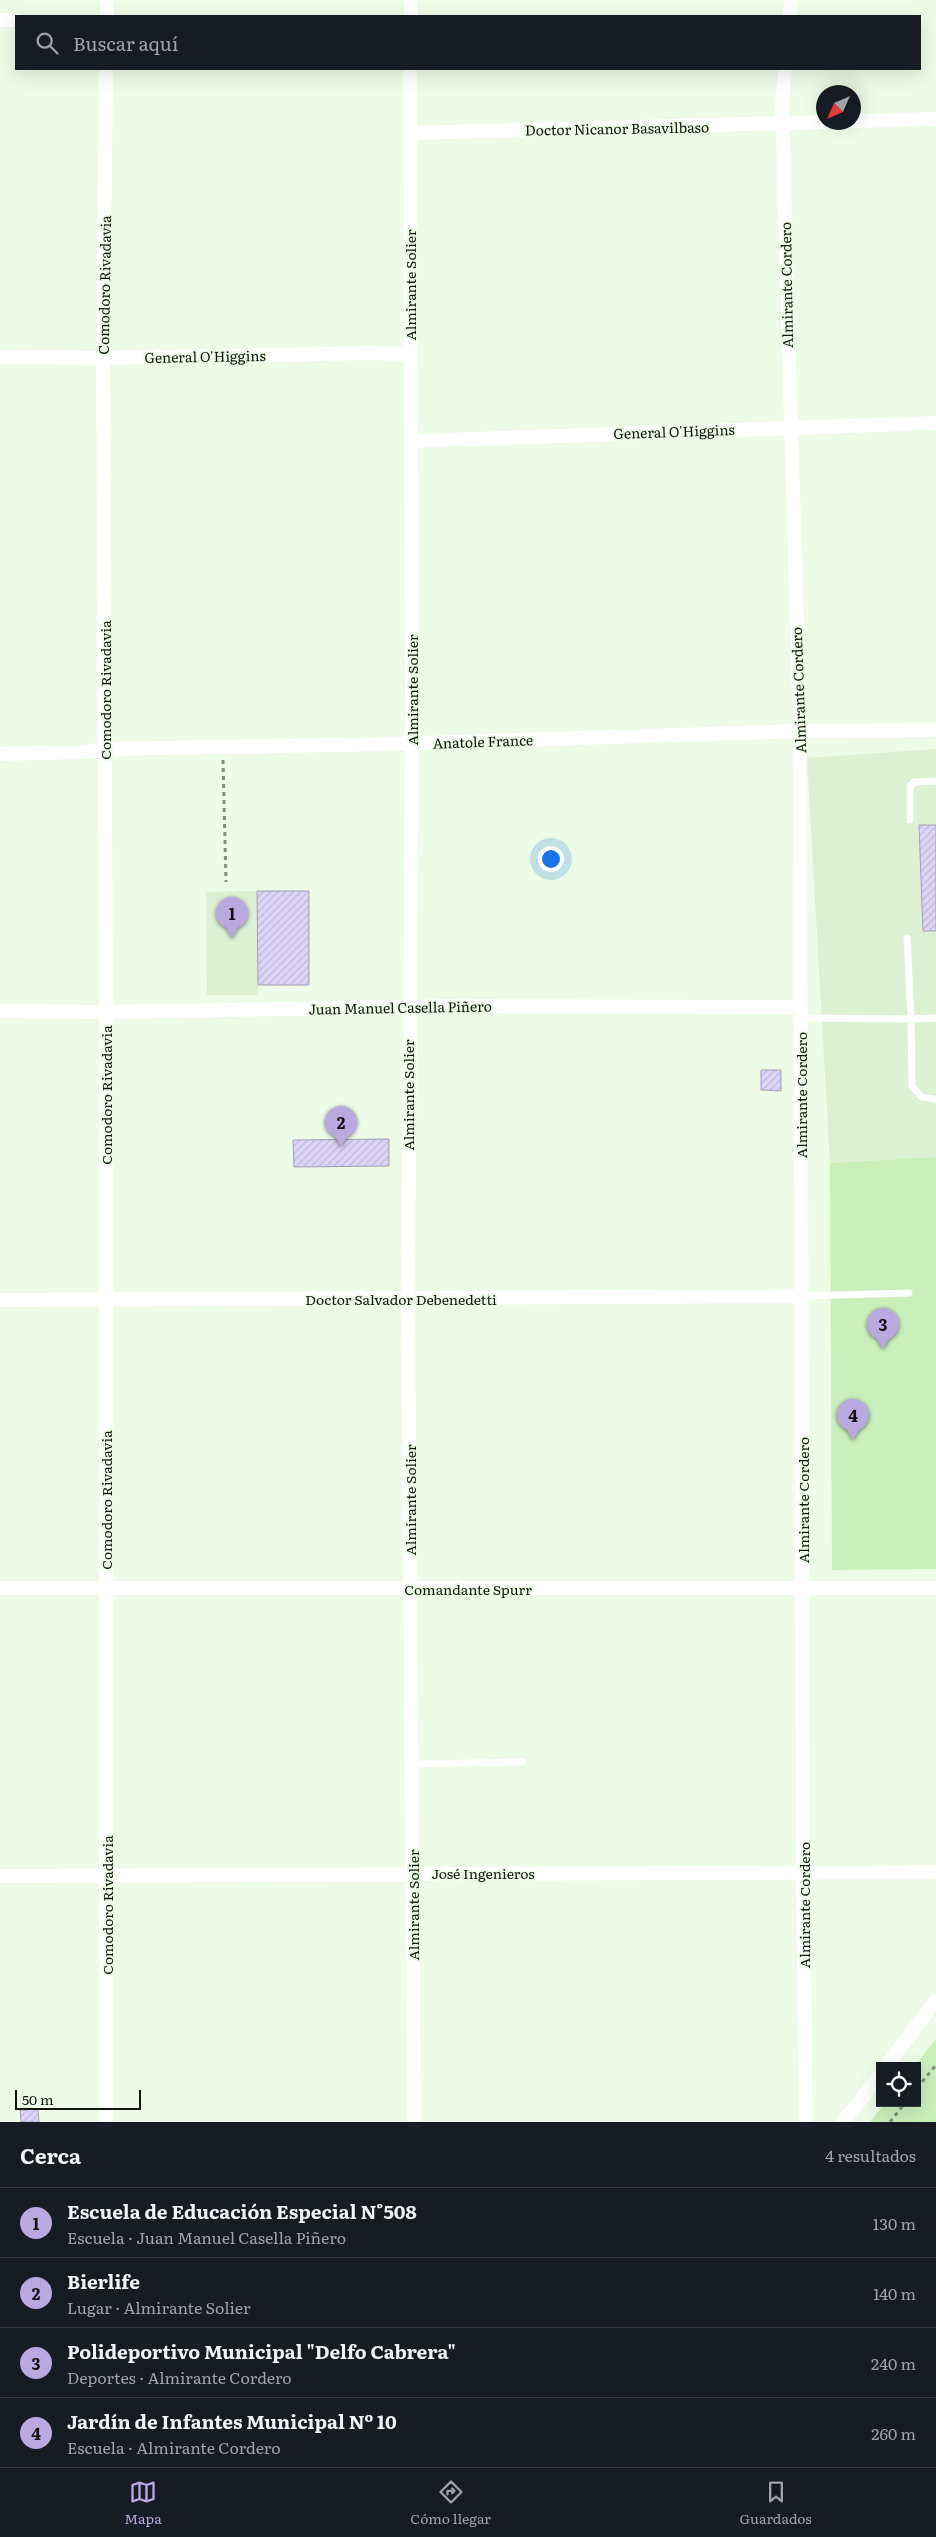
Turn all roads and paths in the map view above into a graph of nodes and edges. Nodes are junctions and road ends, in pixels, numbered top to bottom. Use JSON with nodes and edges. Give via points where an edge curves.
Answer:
{"nodes":[{"id":1,"x":107,"y":0,"type":"edge"},
{"id":2,"x":411,"y":0,"type":"edge"},
{"id":3,"x":791,"y":0,"type":"edge"},
{"id":4,"x":107,"y":15,"type":"edge"},
{"id":5,"x":411,"y":15,"type":"edge"},
{"id":6,"x":790,"y":15,"type":"edge"},
{"id":7,"x":0,"y":20,"type":"edge"},
{"id":8,"x":15,"y":20,"type":"edge"},
{"id":9,"x":106,"y":70,"type":"edge"},
{"id":10,"x":410,"y":70,"type":"edge"},
{"id":11,"x":785,"y":70,"type":"edge"},
{"id":12,"x":936,"y":119,"type":"edge"},
{"id":13,"x":861,"y":121,"type":"edge"},
{"id":14,"x":816,"y":122,"type":"edge"},
{"id":15,"x":783,"y":123,"type":"junction"},
{"id":16,"x":410,"y":133,"type":"junction"},
{"id":17,"x":410,"y":355,"type":"junction"},
{"id":18,"x":0,"y":357,"type":"edge"},
{"id":19,"x":103,"y":358,"type":"junction"},
{"id":20,"x":936,"y":424,"type":"edge"},
{"id":21,"x":790,"y":427,"type":"junction"},
{"id":22,"x":412,"y":441,"type":"junction"},
{"id":23,"x":936,"y":730,"type":"edge"},
{"id":24,"x":800,"y":732,"type":"junction"},
{"id":25,"x":412,"y":743,"type":"junction"},
{"id":26,"x":223,"y":747,"type":"junction"},
{"id":27,"x":105,"y":749,"type":"junction"},
{"id":28,"x":0,"y":754,"type":"edge"},
{"id":29,"x":936,"y":782,"type":"edge"},
{"id":30,"x":910,"y":820,"type":"dead end"},
{"id":31,"x":226,"y":882,"type":"dead end"},
{"id":32,"x":907,"y":938,"type":"dead end"},
{"id":33,"x":408,"y":1006,"type":"junction"},
{"id":34,"x":0,"y":1011,"type":"edge"},
{"id":35,"x":106,"y":1012,"type":"junction"},
{"id":36,"x":800,"y":1013,"type":"junction"},
{"id":37,"x":936,"y":1018,"type":"edge"},
{"id":38,"x":910,"y":1019,"type":"junction"},
{"id":39,"x":936,"y":1099,"type":"edge"},
{"id":40,"x":909,"y":1293,"type":"dead end"},
{"id":41,"x":801,"y":1296,"type":"junction"},
{"id":42,"x":408,"y":1299,"type":"junction"},
{"id":43,"x":0,"y":1300,"type":"edge"},
{"id":44,"x":106,"y":1300,"type":"junction"},
{"id":45,"x":106,"y":1587,"type":"junction"},
{"id":46,"x":0,"y":1588,"type":"edge"},
{"id":47,"x":804,"y":1588,"type":"junction"},
{"id":48,"x":936,"y":1588,"type":"edge"},
{"id":49,"x":410,"y":1589,"type":"junction"},
{"id":50,"x":522,"y":1762,"type":"dead end"},
{"id":51,"x":412,"y":1764,"type":"junction"},
{"id":52,"x":803,"y":1871,"type":"junction"},
{"id":53,"x":936,"y":1872,"type":"edge"},
{"id":54,"x":414,"y":1873,"type":"junction"},
{"id":55,"x":107,"y":1875,"type":"junction"},
{"id":56,"x":0,"y":1876,"type":"edge"},
{"id":57,"x":936,"y":2001,"type":"edge"},
{"id":58,"x":889,"y":2062,"type":"edge"},
{"id":59,"x":936,"y":2064,"type":"edge"},
{"id":60,"x":876,"y":2079,"type":"edge"},
{"id":61,"x":921,"y":2083,"type":"edge"},
{"id":62,"x":902,"y":2107,"type":"edge"},
{"id":63,"x":106,"y":2122,"type":"edge"},
{"id":64,"x":414,"y":2122,"type":"edge"},
{"id":65,"x":806,"y":2122,"type":"edge"},
{"id":66,"x":843,"y":2122,"type":"edge"},
{"id":67,"x":890,"y":2122,"type":"edge"}],
"edges":[{"from":1,"to":4,"type":"street"},
{"from":2,"to":5,"type":"street"},
{"from":3,"to":6,"type":"street"},
{"from":7,"to":8,"type":"street"},
{"from":9,"to":19,"type":"street","name":"Comodoro Rivadavia"},
{"from":10,"to":16,"type":"street","name":"Almirante Solier"},
{"from":11,"to":15,"type":"street","name":"Almirante Cordero"},
{"from":12,"to":13,"type":"street"},
{"from":14,"to":15,"type":"street","name":"Doctor Nicanor Basavilbaso"},
{"from":15,"to":16,"type":"street","name":"Doctor Nicanor Basavilbaso"},
{"from":15,"to":21,"type":"street","name":"Almirante Cordero"},
{"from":16,"to":17,"type":"street","name":"Almirante Solier"},
{"from":17,"to":19,"type":"street","name":"General O'Higgins"},
{"from":17,"to":22,"type":"street","name":"Almirante Solier"},
{"from":18,"to":19,"type":"street","name":"General O'Higgins"},
{"from":19,"to":27,"type":"street","name":"Comodoro Rivadavia"},
{"from":20,"to":21,"type":"street","name":"General O'Higgins"},
{"from":21,"to":22,"type":"street","name":"General O'Higgins"},
{"from":21,"to":24,"type":"street","name":"Almirante Cordero"},
{"from":22,"to":25,"type":"street","name":"Almirante Solier"},
{"from":23,"to":24,"type":"street","name":"Anatole France"},
{"from":24,"to":25,"type":"street","name":"Anatole France"},
{"from":24,"to":36,"type":"street","name":"Almirante Cordero"},
{"from":25,"to":26,"type":"street","name":"Anatole France"},
{"from":25,"to":33,"type":"street","name":"Almirante Solier"},
{"from":26,"to":27,"type":"street","name":"Anatole France"},
{"from":26,"to":31,"type":"path"},
{"from":27,"to":28,"type":"street","name":"Anatole France"},
{"from":27,"to":35,"type":"street","name":"Comodoro Rivadavia"},
{"from":29,"to":30,"type":"lane","via":[[914,782],[910,786]]},
{"from":32,"to":38,"type":"lane"},
{"from":33,"to":35,"type":"street","name":"Juan Manuel Casella Piñero"},
{"from":33,"to":36,"type":"street","name":"Juan Manuel Casella Piñero"},
{"from":33,"to":42,"type":"street","name":"Almirante Solier"},
{"from":34,"to":35,"type":"street","name":"Juan Manuel Casella Piñero"},
{"from":35,"to":44,"type":"street","name":"Comodoro Rivadavia"},
{"from":36,"to":38,"type":"lane"},
{"from":36,"to":41,"type":"street","name":"Almirante Cordero"},
{"from":37,"to":38,"type":"lane"},
{"from":38,"to":39,"type":"lane","via":[[912,1086],[921,1097]]},
{"from":40,"to":41,"type":"lane"},
{"from":41,"to":42,"type":"street","name":"Doctor Salvador Debenedetti"},
{"from":41,"to":47,"type":"street","name":"Almirante Cordero"},
{"from":42,"to":44,"type":"street","name":"Doctor Salvador Debenedetti"},
{"from":42,"to":49,"type":"street","name":"Almirante Solier"},
{"from":43,"to":44,"type":"street","name":"Doctor Salvador Debenedetti"},
{"from":44,"to":45,"type":"street","name":"Comodoro Rivadavia"},
{"from":45,"to":46,"type":"street","name":"Comandante Spurr"},
{"from":45,"to":49,"type":"street","name":"Comandante Spurr"},
{"from":45,"to":55,"type":"street","name":"Comodoro Rivadavia"},
{"from":47,"to":48,"type":"street","name":"Comandante Spurr"},
{"from":47,"to":49,"type":"street","name":"Comandante Spurr"},
{"from":47,"to":52,"type":"street","name":"Almirante Cordero"},
{"from":49,"to":51,"type":"street","name":"Almirante Solier"},
{"from":50,"to":51,"type":"lane"},
{"from":51,"to":54,"type":"street","name":"Almirante Solier"},
{"from":52,"to":53,"type":"street","name":"José Ingenieros"},
{"from":52,"to":54,"type":"street","name":"José Ingenieros"},
{"from":52,"to":65,"type":"street","name":"Almirante Cordero"},
{"from":54,"to":55,"type":"street","name":"José Ingenieros"},
{"from":54,"to":64,"type":"street","name":"Almirante Solier"},
{"from":55,"to":56,"type":"street","name":"José Ingenieros"},
{"from":55,"to":63,"type":"street","name":"Comodoro Rivadavia"},
{"from":57,"to":58,"type":"street"},
{"from":59,"to":61,"type":"path"},
{"from":60,"to":66,"type":"street"},
{"from":62,"to":67,"type":"path"}]}
